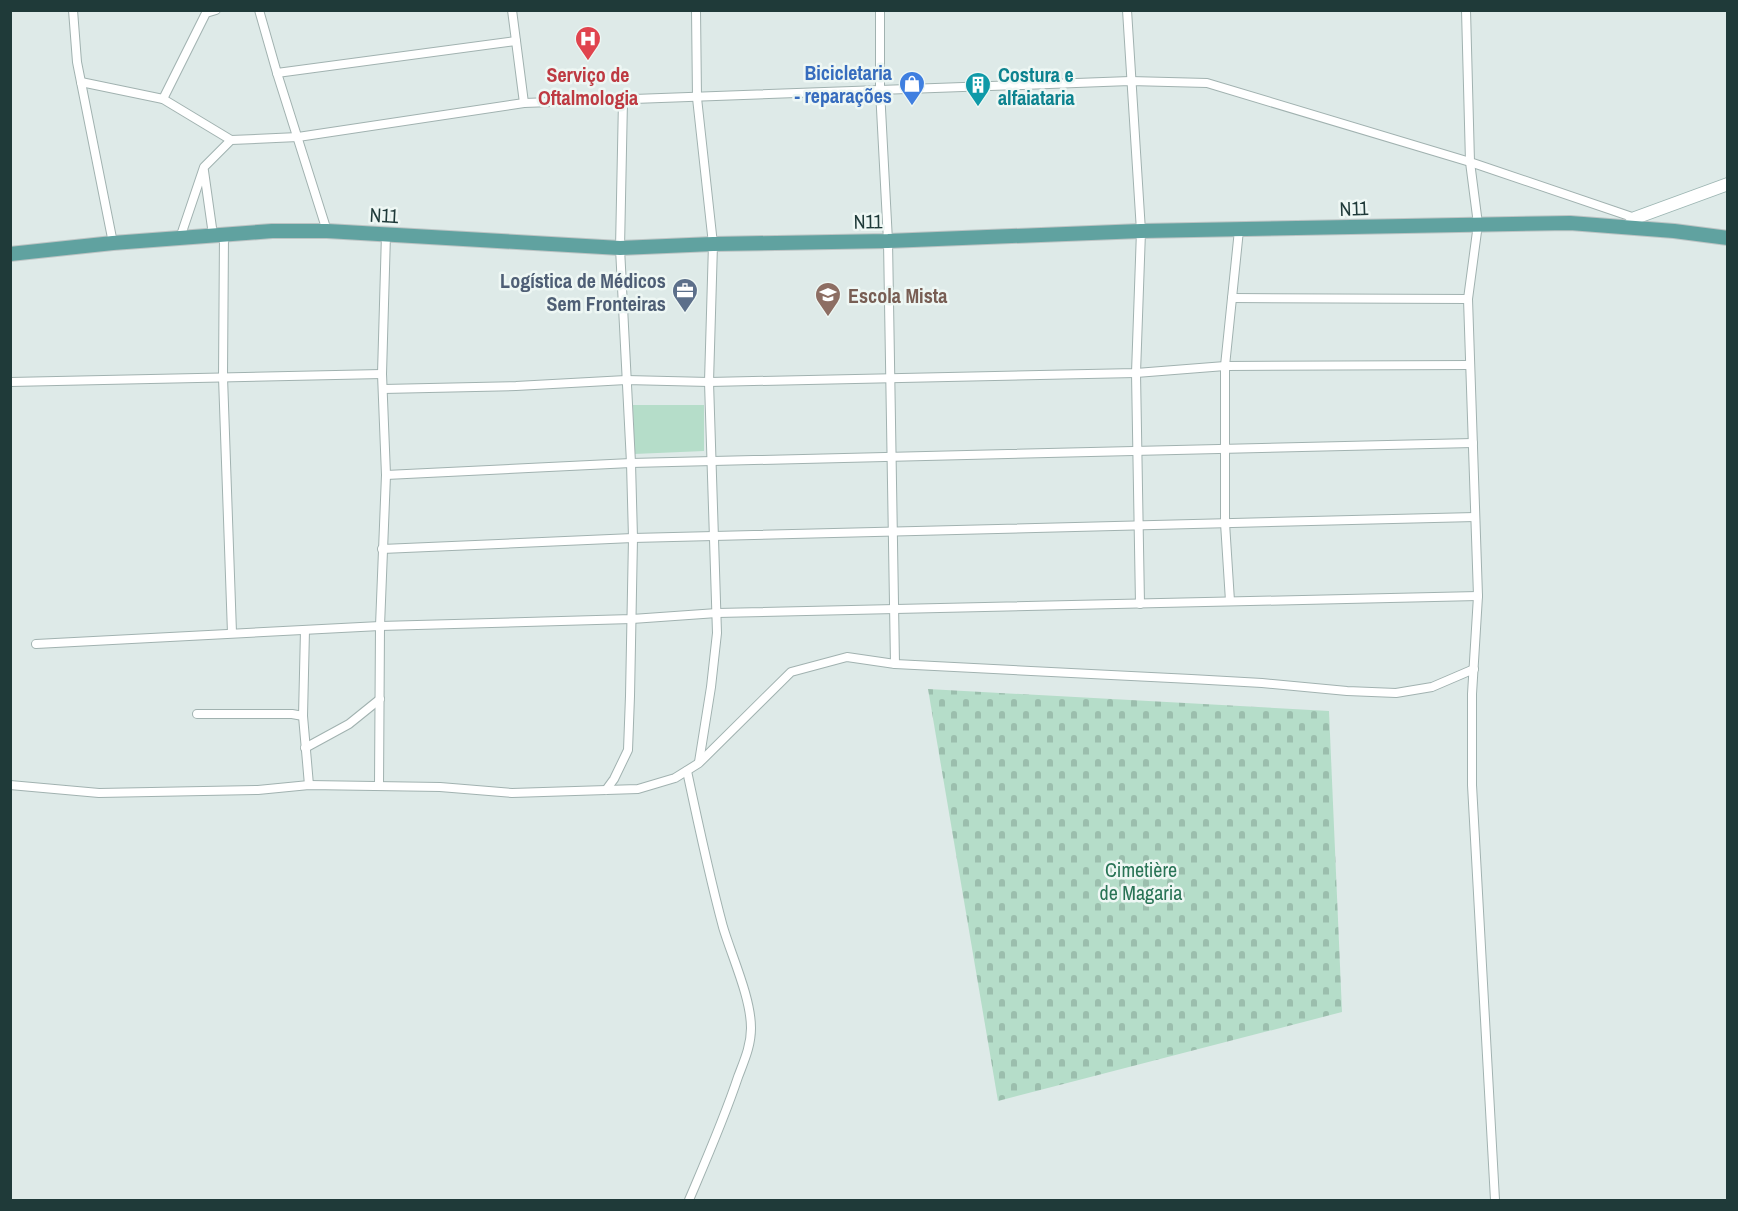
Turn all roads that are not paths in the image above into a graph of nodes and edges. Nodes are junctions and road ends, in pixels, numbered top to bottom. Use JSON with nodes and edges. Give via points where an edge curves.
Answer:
{"nodes":[{"id":1,"x":73,"y":10,"type":"edge"},
{"id":2,"x":216,"y":10,"type":"edge"},
{"id":3,"x":260,"y":10,"type":"edge"},
{"id":4,"x":512,"y":10,"type":"edge"},
{"id":5,"x":696,"y":10,"type":"edge"},
{"id":6,"x":880,"y":10,"type":"edge"},
{"id":7,"x":1127,"y":10,"type":"edge"},
{"id":8,"x":1466,"y":10,"type":"edge"},
{"id":9,"x":516,"y":41,"type":"junction"},
{"id":10,"x":277,"y":73,"type":"junction"},
{"id":11,"x":1130,"y":81,"type":"junction"},
{"id":12,"x":81,"y":82,"type":"junction"},
{"id":13,"x":880,"y":90,"type":"junction"},
{"id":14,"x":697,"y":98,"type":"junction"},
{"id":15,"x":163,"y":99,"type":"junction"},
{"id":16,"x":623,"y":100,"type":"junction"},
{"id":17,"x":524,"y":104,"type":"junction"},
{"id":18,"x":298,"y":137,"type":"junction"},
{"id":19,"x":231,"y":140,"type":"junction"},
{"id":20,"x":1470,"y":162,"type":"junction"},
{"id":21,"x":204,"y":167,"type":"junction"},
{"id":22,"x":1728,"y":184,"type":"edge"},
{"id":23,"x":1632,"y":222,"type":"junction"},
{"id":24,"x":1478,"y":224,"type":"junction"},
{"id":25,"x":1239,"y":230,"type":"junction"},
{"id":26,"x":327,"y":231,"type":"junction"},
{"id":27,"x":1141,"y":231,"type":"junction"},
{"id":28,"x":386,"y":234,"type":"junction"},
{"id":29,"x":219,"y":235,"type":"junction"},
{"id":30,"x":1728,"y":237,"type":"edge"},
{"id":31,"x":180,"y":238,"type":"junction"},
{"id":32,"x":888,"y":241,"type":"junction"},
{"id":33,"x":113,"y":243,"type":"junction"},
{"id":34,"x":713,"y":244,"type":"junction"},
{"id":35,"x":620,"y":248,"type":"junction"},
{"id":36,"x":10,"y":254,"type":"edge"},
{"id":37,"x":1232,"y":298,"type":"junction"},
{"id":38,"x":1468,"y":299,"type":"junction"},
{"id":39,"x":1470,"y":365,"type":"junction"},
{"id":40,"x":1225,"y":366,"type":"junction"},
{"id":41,"x":1136,"y":373,"type":"junction"},
{"id":42,"x":382,"y":374,"type":"junction"},
{"id":43,"x":223,"y":376,"type":"junction"},
{"id":44,"x":890,"y":378,"type":"junction"},
{"id":45,"x":626,"y":380,"type":"junction"},
{"id":46,"x":10,"y":382,"type":"edge"},
{"id":47,"x":709,"y":382,"type":"junction"},
{"id":48,"x":383,"y":389,"type":"junction"},
{"id":49,"x":1473,"y":444,"type":"junction"},
{"id":50,"x":1226,"y":450,"type":"junction"},
{"id":51,"x":1137,"y":451,"type":"junction"},
{"id":52,"x":891,"y":457,"type":"junction"},
{"id":53,"x":712,"y":461,"type":"junction"},
{"id":54,"x":631,"y":463,"type":"junction"},
{"id":55,"x":386,"y":475,"type":"junction"},
{"id":56,"x":1475,"y":517,"type":"junction"},
{"id":57,"x":1226,"y":523,"type":"junction"},
{"id":58,"x":1139,"y":525,"type":"junction"},
{"id":59,"x":892,"y":532,"type":"junction"},
{"id":60,"x":714,"y":536,"type":"junction"},
{"id":61,"x":633,"y":538,"type":"junction"},
{"id":62,"x":382,"y":549,"type":"junction"},
{"id":63,"x":1478,"y":596,"type":"junction"},
{"id":64,"x":1230,"y":601,"type":"junction"},
{"id":65,"x":1140,"y":604,"type":"junction"},
{"id":66,"x":894,"y":609,"type":"junction"},
{"id":67,"x":717,"y":613,"type":"junction"},
{"id":68,"x":632,"y":619,"type":"junction"},
{"id":69,"x":380,"y":626,"type":"junction"},
{"id":70,"x":305,"y":630,"type":"junction"},
{"id":71,"x":232,"y":633,"type":"junction"},
{"id":72,"x":36,"y":644,"type":"dead end"},
{"id":73,"x":895,"y":664,"type":"junction"},
{"id":74,"x":1474,"y":669,"type":"junction"},
{"id":75,"x":380,"y":699,"type":"junction"},
{"id":76,"x":197,"y":714,"type":"dead end"},
{"id":77,"x":303,"y":716,"type":"junction"},
{"id":78,"x":305,"y":748,"type":"junction"},
{"id":79,"x":699,"y":763,"type":"junction"},
{"id":80,"x":687,"y":771,"type":"junction"},
{"id":81,"x":10,"y":785,"type":"edge"},
{"id":82,"x":309,"y":785,"type":"junction"},
{"id":83,"x":379,"y":786,"type":"junction"},
{"id":84,"x":606,"y":790,"type":"junction"},
{"id":85,"x":689,"y":1200,"type":"edge"},
{"id":86,"x":1495,"y":1200,"type":"edge"}],
"edges":[{"from":1,"to":12,"type":"street"},
{"from":2,"to":15,"type":"street","via":[[206,13]]},
{"from":3,"to":10,"type":"street"},
{"from":4,"to":9,"type":"street"},
{"from":5,"to":14,"type":"street"},
{"from":6,"to":13,"type":"street"},
{"from":7,"to":11,"type":"street"},
{"from":8,"to":20,"type":"street"},
{"from":9,"to":10,"type":"street"},
{"from":9,"to":17,"type":"street"},
{"from":10,"to":18,"type":"street"},
{"from":11,"to":13,"type":"street"},
{"from":11,"to":20,"type":"street","via":[[1207,83]]},
{"from":11,"to":27,"type":"street"},
{"from":12,"to":15,"type":"street"},
{"from":12,"to":33,"type":"street"},
{"from":13,"to":14,"type":"street"},
{"from":13,"to":32,"type":"street"},
{"from":14,"to":16,"type":"street"},
{"from":14,"to":34,"type":"street"},
{"from":15,"to":19,"type":"street"},
{"from":16,"to":17,"type":"street"},
{"from":16,"to":35,"type":"street"},
{"from":17,"to":18,"type":"street"},
{"from":18,"to":19,"type":"street"},
{"from":18,"to":26,"type":"street"},
{"from":19,"to":21,"type":"street"},
{"from":20,"to":23,"type":"street"},
{"from":20,"to":24,"type":"street"},
{"from":21,"to":29,"type":"street"},
{"from":21,"to":31,"type":"street"},
{"from":22,"to":23,"type":"main road"},
{"from":23,"to":24,"type":"main road","name":"N11"},
{"from":23,"to":30,"type":"main road","name":"N11"},
{"from":24,"to":25,"type":"main road","name":"N11"},
{"from":24,"to":38,"type":"street"},
{"from":25,"to":27,"type":"main road","name":"N11"},
{"from":25,"to":37,"type":"street"},
{"from":26,"to":28,"type":"main road","name":"N11"},
{"from":26,"to":29,"type":"main road","name":"N11"},
{"from":27,"to":32,"type":"main road","name":"N11"},
{"from":27,"to":41,"type":"street"},
{"from":28,"to":35,"type":"main road","name":"N11"},
{"from":28,"to":42,"type":"street"},
{"from":29,"to":31,"type":"main road","name":"N11"},
{"from":29,"to":43,"type":"street"},
{"from":31,"to":33,"type":"main road","name":"N11"},
{"from":32,"to":34,"type":"main road","name":"N11"},
{"from":32,"to":44,"type":"street"},
{"from":33,"to":36,"type":"main road","name":"N11"},
{"from":34,"to":35,"type":"main road","name":"N11"},
{"from":34,"to":47,"type":"street"},
{"from":35,"to":45,"type":"street"},
{"from":37,"to":38,"type":"street"},
{"from":37,"to":40,"type":"street"},
{"from":38,"to":39,"type":"street"},
{"from":39,"to":40,"type":"street"},
{"from":39,"to":49,"type":"street"},
{"from":40,"to":41,"type":"street"},
{"from":40,"to":50,"type":"street"},
{"from":41,"to":44,"type":"street"},
{"from":41,"to":51,"type":"street"},
{"from":42,"to":43,"type":"street"},
{"from":42,"to":48,"type":"street"},
{"from":43,"to":46,"type":"street"},
{"from":43,"to":71,"type":"street"},
{"from":44,"to":47,"type":"street"},
{"from":44,"to":52,"type":"street"},
{"from":45,"to":47,"type":"street"},
{"from":45,"to":48,"type":"street"},
{"from":45,"to":54,"type":"street"},
{"from":47,"to":53,"type":"street"},
{"from":48,"to":55,"type":"street"},
{"from":49,"to":50,"type":"street"},
{"from":49,"to":56,"type":"street"},
{"from":50,"to":51,"type":"street"},
{"from":50,"to":57,"type":"street"},
{"from":51,"to":52,"type":"street"},
{"from":51,"to":58,"type":"street"},
{"from":52,"to":53,"type":"street"},
{"from":52,"to":59,"type":"street"},
{"from":53,"to":54,"type":"street"},
{"from":53,"to":60,"type":"street"},
{"from":54,"to":55,"type":"street"},
{"from":54,"to":61,"type":"street"},
{"from":55,"to":62,"type":"street"},
{"from":56,"to":57,"type":"street"},
{"from":56,"to":63,"type":"street"},
{"from":57,"to":58,"type":"street"},
{"from":57,"to":64,"type":"street"},
{"from":58,"to":59,"type":"street"},
{"from":58,"to":65,"type":"street"},
{"from":59,"to":60,"type":"street"},
{"from":59,"to":66,"type":"street"},
{"from":60,"to":61,"type":"street"},
{"from":60,"to":67,"type":"street"},
{"from":61,"to":62,"type":"street"},
{"from":61,"to":68,"type":"street"},
{"from":62,"to":69,"type":"street"},
{"from":63,"to":64,"type":"street"},
{"from":63,"to":74,"type":"street"},
{"from":64,"to":65,"type":"street"},
{"from":65,"to":66,"type":"street"},
{"from":66,"to":67,"type":"street"},
{"from":66,"to":73,"type":"street"},
{"from":67,"to":68,"type":"street"},
{"from":67,"to":79,"type":"street"},
{"from":68,"to":69,"type":"street"},
{"from":68,"to":84,"type":"street","via":[[628,750]]},
{"from":69,"to":70,"type":"street"},
{"from":69,"to":75,"type":"street"},
{"from":70,"to":71,"type":"street"},
{"from":70,"to":77,"type":"street"},
{"from":71,"to":72,"type":"street"},
{"from":73,"to":74,"type":"street","via":[[1396,693],[1432,687]]},
{"from":73,"to":79,"type":"street","via":[[847,657],[791,672]]},
{"from":74,"to":86,"type":"street","via":[[1472,785]]},
{"from":75,"to":78,"type":"street","via":[[349,724]]},
{"from":75,"to":83,"type":"street"},
{"from":76,"to":77,"type":"street"},
{"from":77,"to":78,"type":"street"},
{"from":78,"to":82,"type":"street"},
{"from":79,"to":80,"type":"street"},
{"from":80,"to":84,"type":"street","via":[[638,789]]},
{"from":80,"to":85,"type":"street","via":[[707,865],[745,994],[751,1029],[749,1047],[729,1104]]},
{"from":81,"to":82,"type":"street","via":[[99,794]]},
{"from":82,"to":83,"type":"street"},
{"from":83,"to":84,"type":"street","via":[[512,793]]}]}
